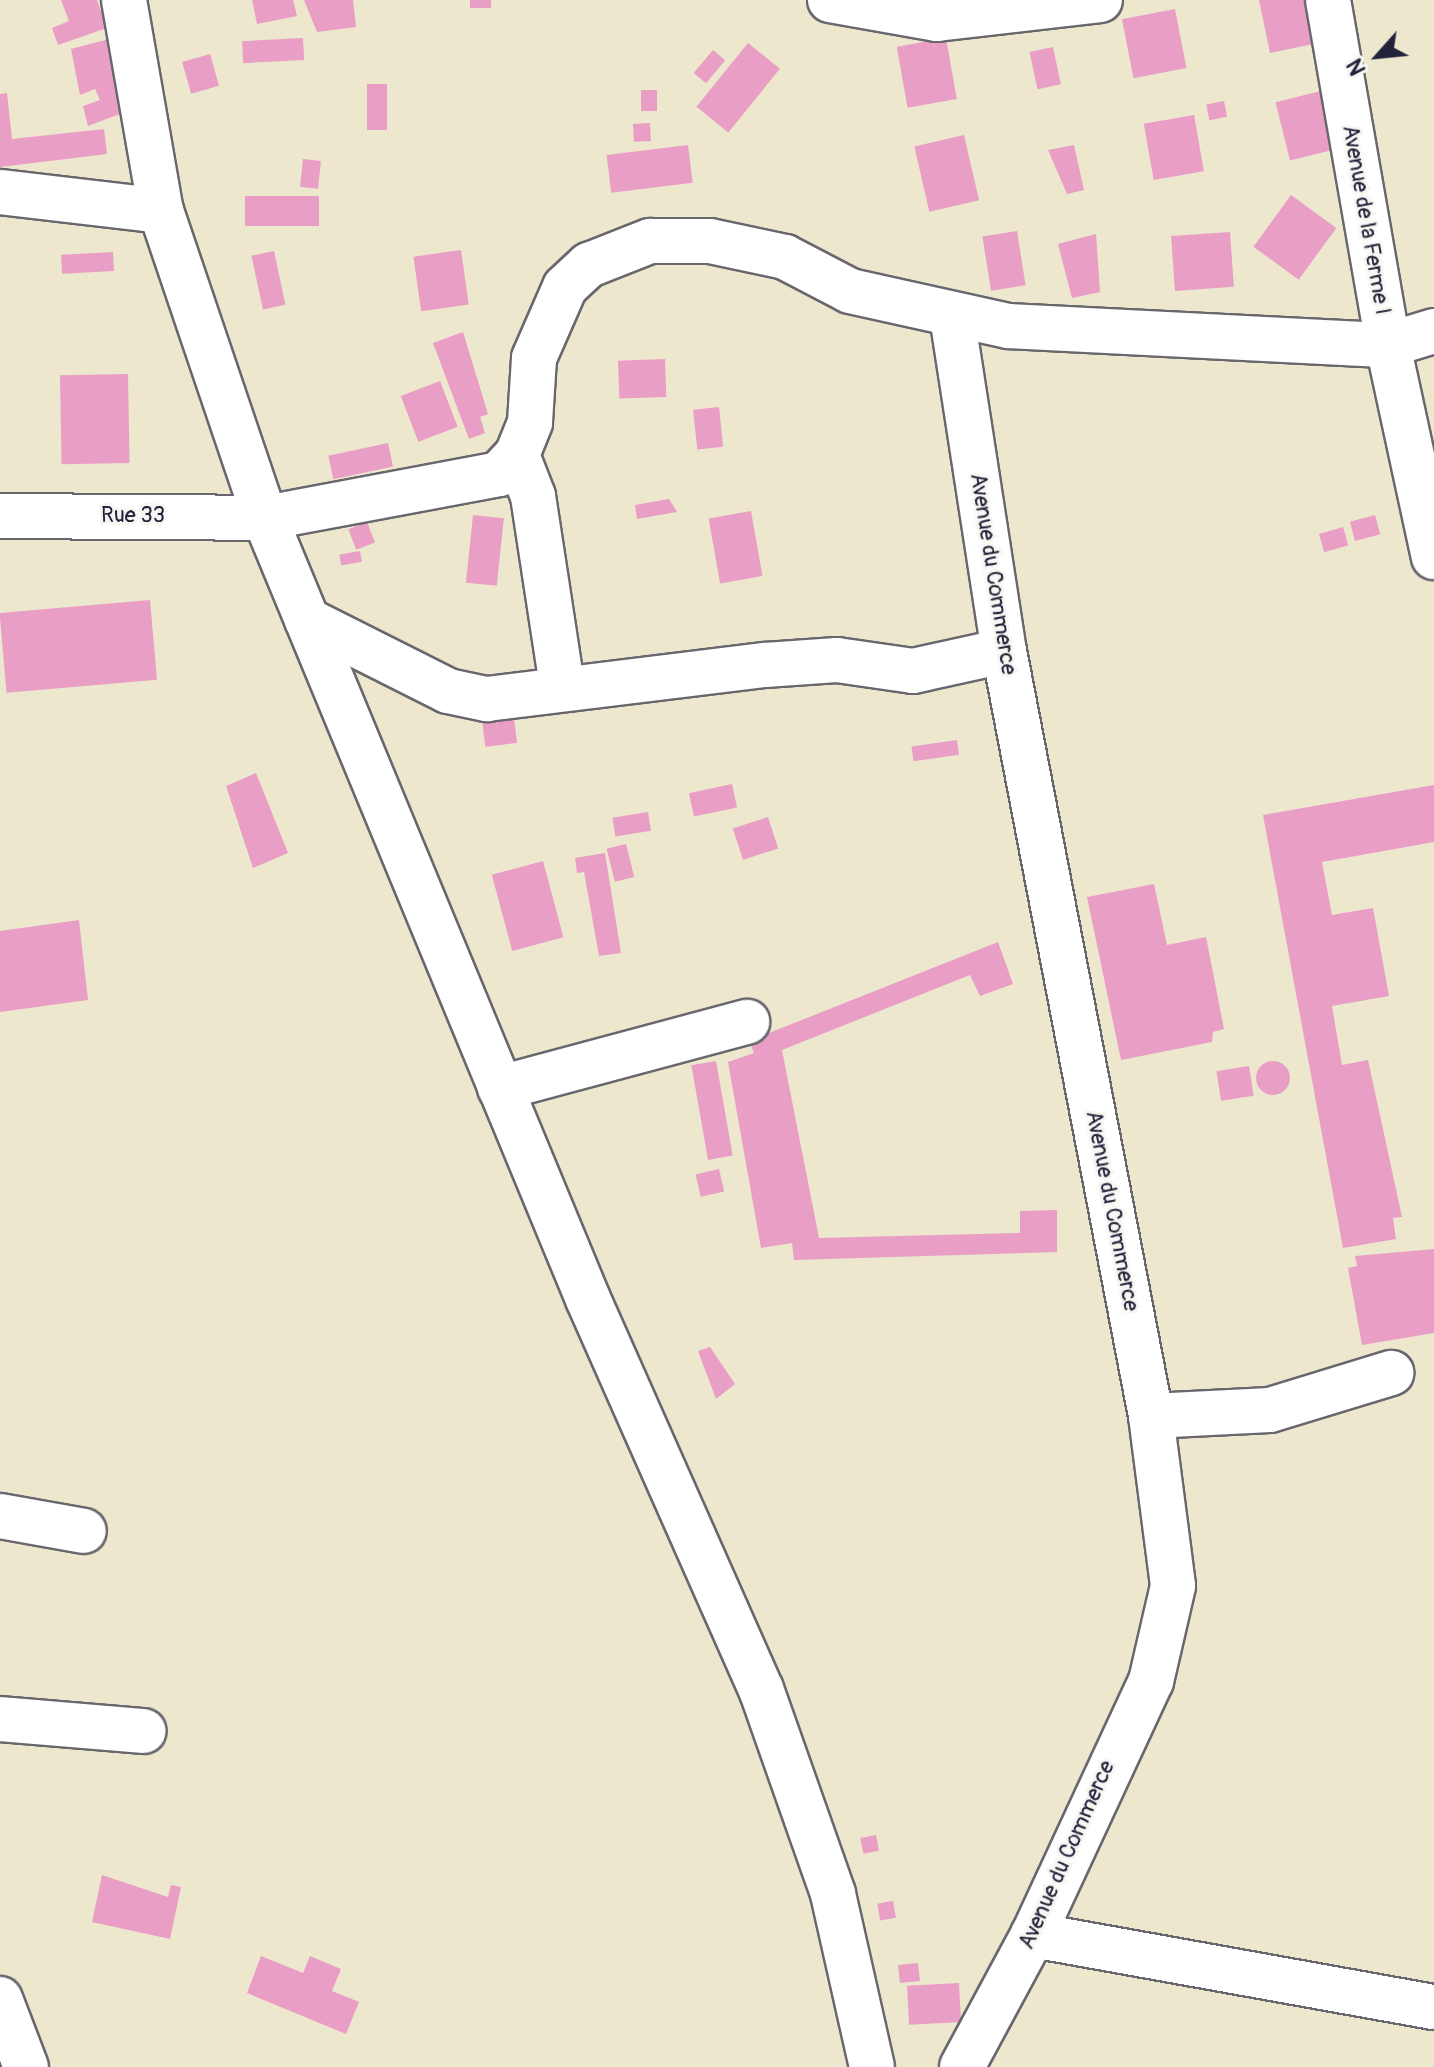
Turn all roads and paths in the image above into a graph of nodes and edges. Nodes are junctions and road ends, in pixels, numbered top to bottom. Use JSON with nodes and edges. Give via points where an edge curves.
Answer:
{"nodes":[{"id":1,"x":124,"y":0,"type":"edge"},
{"id":2,"x":830,"y":0,"type":"edge"},
{"id":3,"x":1100,"y":0,"type":"edge"},
{"id":4,"x":1328,"y":0,"type":"edge"},
{"id":5,"x":0,"y":192,"type":"edge"},
{"id":6,"x":161,"y":211,"type":"junction"},
{"id":7,"x":952,"y":316,"type":"junction"},
{"id":8,"x":1434,"y":331,"type":"edge"},
{"id":9,"x":1388,"y":345,"type":"junction"},
{"id":10,"x":517,"y":455,"type":"junction"},
{"id":11,"x":0,"y":516,"type":"edge"},
{"id":12,"x":265,"y":518,"type":"junction"},
{"id":13,"x":1434,"y":557,"type":"edge"},
{"id":14,"x":307,"y":620,"type":"junction"},
{"id":15,"x":1004,"y":651,"type":"junction"},
{"id":16,"x":562,"y":686,"type":"junction"},
{"id":17,"x":747,"y":1022,"type":"dead end"},
{"id":18,"x":500,"y":1088,"type":"junction"},
{"id":19,"x":1391,"y":1373,"type":"dead end"},
{"id":20,"x":1151,"y":1416,"type":"junction"},
{"id":21,"x":0,"y":1516,"type":"edge"},
{"id":22,"x":84,"y":1531,"type":"dead end"},
{"id":23,"x":0,"y":1719,"type":"edge"},
{"id":24,"x":144,"y":1731,"type":"dead end"},
{"id":25,"x":1033,"y":1935,"type":"junction"},
{"id":26,"x":0,"y":1999,"type":"edge"},
{"id":27,"x":1434,"y":2007,"type":"edge"},
{"id":28,"x":26,"y":2067,"type":"edge"},
{"id":29,"x":872,"y":2067,"type":"edge"},
{"id":30,"x":962,"y":2067,"type":"edge"}],
"edges":[{"from":1,"to":6,"type":"street"},
{"from":2,"to":3,"type":"street","via":[[937,19]]},
{"from":4,"to":9,"type":"street","name":"Avenue de la Ferme I"},
{"from":5,"to":6,"type":"street"},
{"from":6,"to":12,"type":"street"},
{"from":7,"to":9,"type":"street","via":[[1008,326]]},
{"from":7,"to":10,"type":"street","via":[[850,291],[785,257],[710,241],[650,241],[589,265],[565,287],[534,358],[530,422]]},
{"from":7,"to":15,"type":"street","name":"Avenue du Commerce"},
{"from":8,"to":9,"type":"street"},
{"from":9,"to":13,"type":"street","name":"Avenue de la Ferme I"},
{"from":10,"to":12,"type":"street","name":"Rue 33","via":[[499,474],[460,486]]},
{"from":10,"to":16,"type":"street","via":[[536,510]]},
{"from":11,"to":12,"type":"street","name":"Rue 33"},
{"from":12,"to":14,"type":"street"},
{"from":14,"to":16,"type":"street","via":[[448,691],[487,699]]},
{"from":14,"to":18,"type":"street"},
{"from":15,"to":16,"type":"street","via":[[913,671],[837,660]]},
{"from":15,"to":20,"type":"street","name":"Avenue du Commerce"},
{"from":17,"to":18,"type":"street"},
{"from":18,"to":29,"type":"street","via":[[761,1689],[833,1894]]},
{"from":19,"to":20,"type":"street","via":[[1270,1410]]},
{"from":20,"to":25,"type":"street","name":"Avenue du Commerce","via":[[1171,1540],[1167,1635]]},
{"from":21,"to":22,"type":"street"},
{"from":23,"to":24,"type":"street"},
{"from":25,"to":27,"type":"street"},
{"from":25,"to":30,"type":"street","name":"Avenue du Commerce"},
{"from":26,"to":28,"type":"street"}]}
